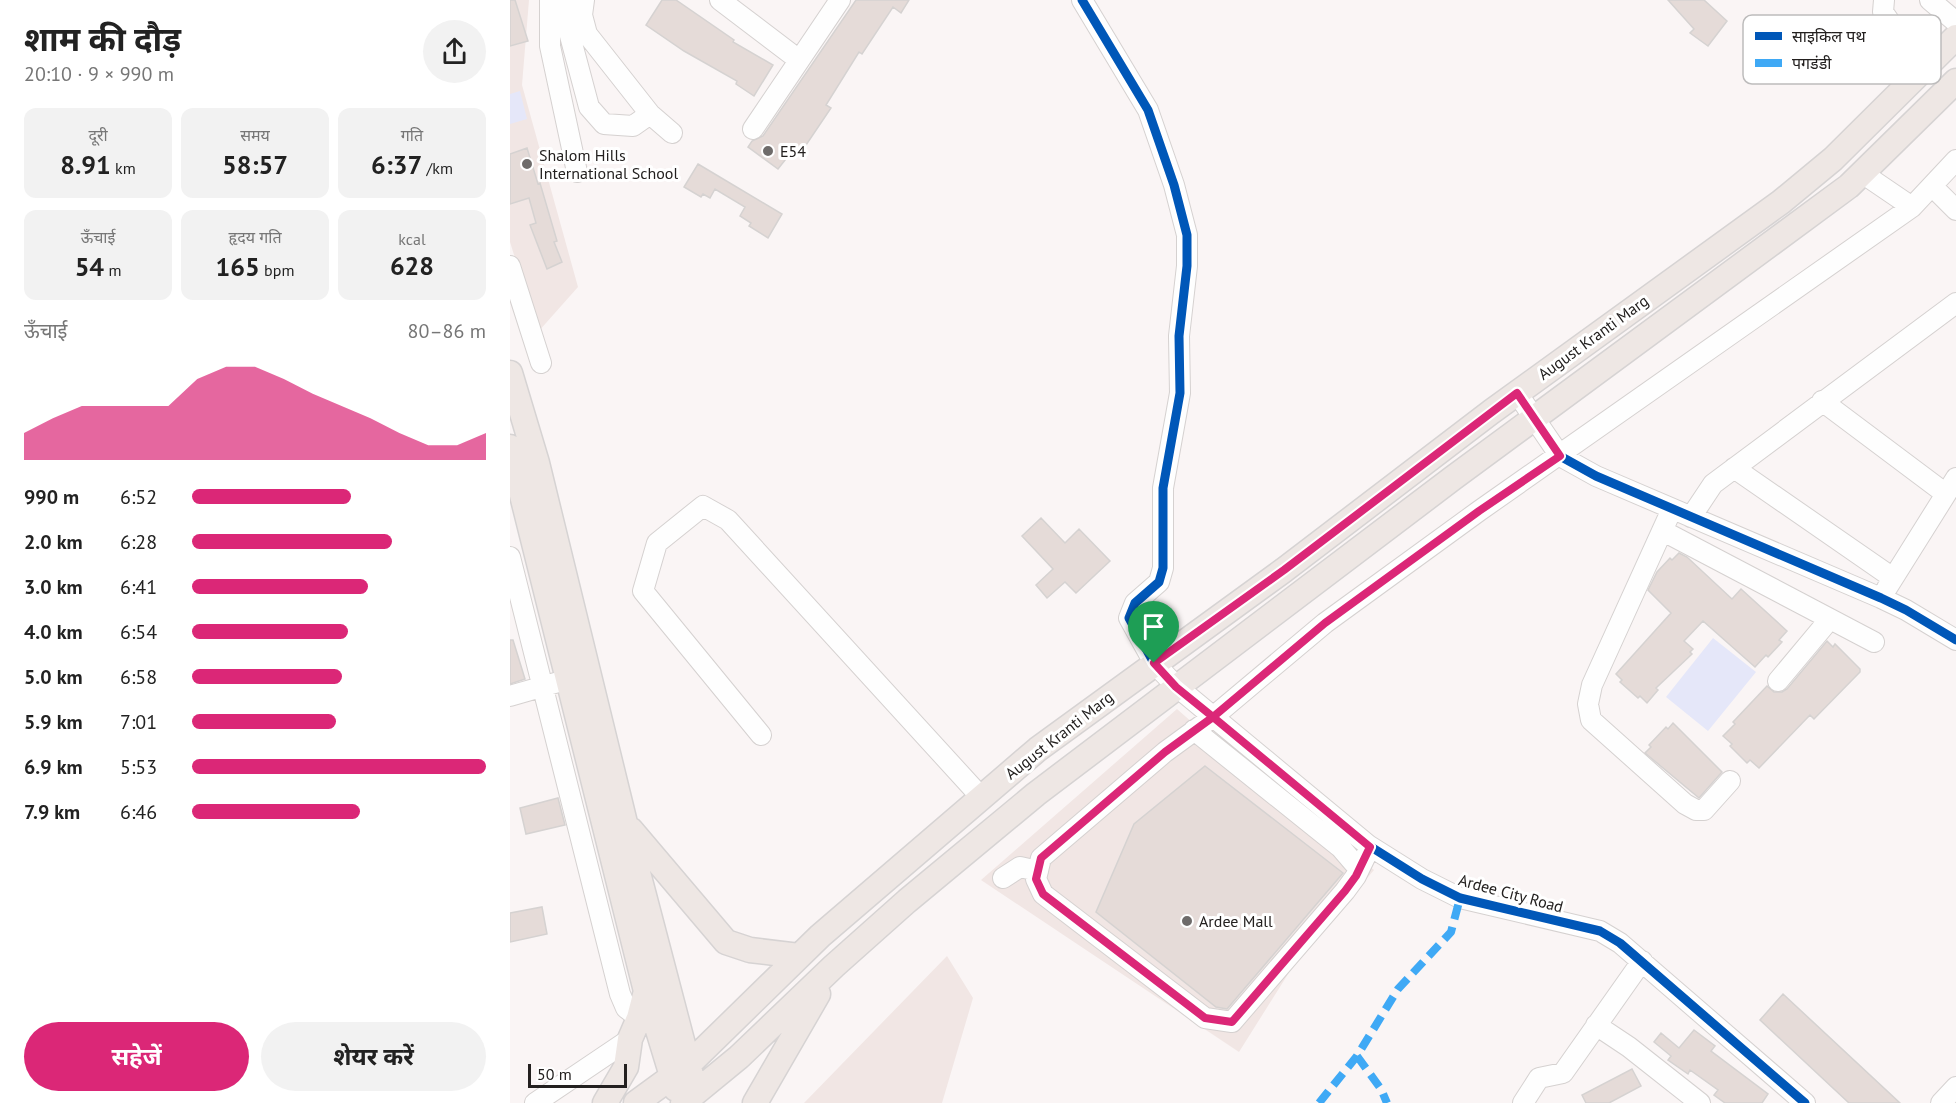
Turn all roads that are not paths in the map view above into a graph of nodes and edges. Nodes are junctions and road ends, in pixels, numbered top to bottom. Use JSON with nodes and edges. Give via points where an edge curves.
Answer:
{"nodes":[{"id":1,"x":550,"y":0,"type":"edge"},
{"id":2,"x":570,"y":0,"type":"edge"},
{"id":3,"x":584,"y":0,"type":"edge"},
{"id":4,"x":720,"y":0,"type":"edge"},
{"id":5,"x":840,"y":0,"type":"edge"},
{"id":6,"x":1082,"y":0,"type":"edge"},
{"id":7,"x":1884,"y":0,"type":"edge"},
{"id":8,"x":1930,"y":0,"type":"edge"},
{"id":9,"x":1885,"y":15,"type":"edge"},
{"id":10,"x":1940,"y":15,"type":"edge"},
{"id":11,"x":1941,"y":16,"type":"edge"},
{"id":12,"x":1955,"y":37,"type":"edge"},
{"id":13,"x":1941,"y":51,"type":"edge"},
{"id":14,"x":800,"y":60,"type":"junction"},
{"id":15,"x":1956,"y":81,"type":"edge"},
{"id":16,"x":1909,"y":84,"type":"edge"},
{"id":17,"x":650,"y":114,"type":"junction"},
{"id":18,"x":753,"y":129,"type":"dead end"},
{"id":19,"x":672,"y":133,"type":"dead end"},
{"id":20,"x":1956,"y":160,"type":"edge"},
{"id":21,"x":577,"y":172,"type":"dead end"},
{"id":22,"x":1862,"y":173,"type":"junction"},
{"id":23,"x":1932,"y":186,"type":"junction"},
{"id":24,"x":1912,"y":207,"type":"junction"},
{"id":25,"x":1956,"y":210,"type":"edge"},
{"id":26,"x":510,"y":266,"type":"edge"},
{"id":27,"x":1956,"y":303,"type":"edge"},
{"id":28,"x":541,"y":363,"type":"dead end"},
{"id":29,"x":510,"y":373,"type":"edge"},
{"id":30,"x":1517,"y":393,"type":"junction"},
{"id":31,"x":1822,"y":402,"type":"junction"},
{"id":32,"x":1533,"y":418,"type":"junction"},
{"id":33,"x":510,"y":447,"type":"edge"},
{"id":34,"x":1560,"y":456,"type":"junction"},
{"id":35,"x":1734,"y":468,"type":"junction"},
{"id":36,"x":1951,"y":486,"type":"edge"},
{"id":37,"x":1672,"y":509,"type":"junction"},
{"id":38,"x":1691,"y":517,"type":"junction"},
{"id":39,"x":1663,"y":531,"type":"junction"},
{"id":40,"x":510,"y":557,"type":"edge"},
{"id":41,"x":1893,"y":578,"type":"junction"},
{"id":42,"x":1881,"y":598,"type":"junction"},
{"id":43,"x":1829,"y":620,"type":"junction"},
{"id":44,"x":1956,"y":640,"type":"edge"},
{"id":45,"x":1874,"y":642,"type":"dead end"},
{"id":46,"x":1154,"y":663,"type":"junction"},
{"id":47,"x":570,"y":680,"type":"junction"},
{"id":48,"x":1778,"y":681,"type":"dead end"},
{"id":49,"x":542,"y":687,"type":"junction"},
{"id":50,"x":1176,"y":687,"type":"junction"},
{"id":51,"x":510,"y":696,"type":"edge"},
{"id":52,"x":1213,"y":717,"type":"junction"},
{"id":53,"x":1194,"y":730,"type":"junction"},
{"id":54,"x":761,"y":735,"type":"dead end"},
{"id":55,"x":1730,"y":781,"type":"dead end"},
{"id":56,"x":981,"y":797,"type":"junction"},
{"id":57,"x":625,"y":824,"type":"junction"},
{"id":58,"x":1370,"y":847,"type":"junction"},
{"id":59,"x":1359,"y":870,"type":"junction"},
{"id":60,"x":1038,"y":871,"type":"junction"},
{"id":61,"x":1003,"y":878,"type":"dead end"},
{"id":62,"x":799,"y":956,"type":"junction"},
{"id":63,"x":1642,"y":961,"type":"junction"},
{"id":64,"x":834,"y":966,"type":"junction"},
{"id":65,"x":646,"y":991,"type":"junction"},
{"id":66,"x":1596,"y":1025,"type":"junction"},
{"id":67,"x":635,"y":1028,"type":"junction"},
{"id":68,"x":680,"y":1071,"type":"junction"},
{"id":69,"x":1956,"y":1087,"type":"edge"},
{"id":70,"x":690,"y":1100,"type":"edge"},
{"id":71,"x":1525,"y":1102,"type":"edge"},
{"id":72,"x":535,"y":1103,"type":"edge"},
{"id":73,"x":605,"y":1103,"type":"edge"},
{"id":74,"x":636,"y":1103,"type":"edge"},
{"id":75,"x":755,"y":1103,"type":"edge"},
{"id":76,"x":1700,"y":1103,"type":"edge"},
{"id":77,"x":1805,"y":1103,"type":"edge"},
{"id":78,"x":1941,"y":1103,"type":"edge"}],
"edges":[{"from":1,"to":21,"type":"street","via":[[550,46]]},
{"from":2,"to":17,"type":"street","via":[[568,32],[589,107],[604,124],[633,126]]},
{"from":3,"to":17,"type":"street","via":[[582,15],[587,34]]},
{"from":4,"to":14,"type":"street"},
{"from":5,"to":14,"type":"street"},
{"from":6,"to":46,"type":"street","name":"Ardee City Road","via":[[1148,110],[1187,236],[1179,336],[1180,393],[1163,488],[1163,568],[1159,582],[1135,603],[1129,618]]},
{"from":7,"to":9,"type":"street"},
{"from":8,"to":10,"type":"street"},
{"from":11,"to":12,"type":"street"},
{"from":12,"to":13,"type":"main road","name":"August Kranti Marg"},
{"from":14,"to":18,"type":"street"},
{"from":15,"to":22,"type":"main road","name":"August Kranti Marg"},
{"from":16,"to":30,"type":"main road","name":"August Kranti Marg","via":[[1833,159],[1781,202]]},
{"from":17,"to":19,"type":"street"},
{"from":20,"to":23,"type":"street"},
{"from":22,"to":24,"type":"street"},
{"from":22,"to":32,"type":"main road","name":"August Kranti Marg"},
{"from":23,"to":24,"type":"street"},
{"from":23,"to":25,"type":"street"},
{"from":24,"to":34,"type":"street"},
{"from":26,"to":28,"type":"street"},
{"from":27,"to":31,"type":"street"},
{"from":29,"to":57,"type":"main road","via":[[540,474]]},
{"from":30,"to":32,"type":"street"},
{"from":30,"to":46,"type":"main road","name":"August Kranti Marg"},
{"from":31,"to":35,"type":"street"},
{"from":31,"to":36,"type":"street"},
{"from":32,"to":34,"type":"street"},
{"from":32,"to":50,"type":"main road","name":"August Kranti Marg"},
{"from":33,"to":47,"type":"main road"},
{"from":34,"to":37,"type":"street"},
{"from":34,"to":52,"type":"street","via":[[1325,623]]},
{"from":35,"to":38,"type":"street","via":[[1713,484]]},
{"from":35,"to":41,"type":"street"},
{"from":36,"to":41,"type":"street"},
{"from":37,"to":38,"type":"street"},
{"from":37,"to":39,"type":"street"},
{"from":38,"to":42,"type":"street"},
{"from":39,"to":43,"type":"street"},
{"from":39,"to":55,"type":"street","via":[[1592,685],[1588,704],[1591,720],[1695,810],[1704,810]]},
{"from":40,"to":49,"type":"street"},
{"from":41,"to":42,"type":"street"},
{"from":42,"to":44,"type":"street"},
{"from":43,"to":45,"type":"street"},
{"from":43,"to":48,"type":"street"},
{"from":46,"to":50,"type":"street","name":"Ardee City Road"},
{"from":46,"to":56,"type":"main road","name":"August Kranti Marg","via":[[1038,749]]},
{"from":47,"to":49,"type":"street"},
{"from":47,"to":65,"type":"main road"},
{"from":49,"to":51,"type":"street"},
{"from":49,"to":67,"type":"street","via":[[620,994]]},
{"from":50,"to":52,"type":"street","name":"Ardee City Road"},
{"from":50,"to":64,"type":"main road","name":"August Kranti Marg","via":[[1036,794]]},
{"from":52,"to":53,"type":"street"},
{"from":52,"to":58,"type":"street","name":"Ardee City Road"},
{"from":53,"to":59,"type":"street","via":[[1341,848]]},
{"from":53,"to":60,"type":"street","via":[[1041,858]]},
{"from":54,"to":56,"type":"street","via":[[643,591],[657,543],[703,507],[728,519]]},
{"from":56,"to":62,"type":"main road","name":"August Kranti Marg"},
{"from":57,"to":62,"type":"main road","via":[[726,942],[750,950]]},
{"from":57,"to":68,"type":"main road"},
{"from":58,"to":59,"type":"street"},
{"from":58,"to":63,"type":"street","name":"Ardee City Road","via":[[1460,898],[1600,931]]},
{"from":59,"to":60,"type":"street","via":[[1232,1022],[1205,1018],[1043,894],[1036,879]]},
{"from":60,"to":61,"type":"street","via":[[1020,867]]},
{"from":62,"to":68,"type":"main road","name":"August Kranti Marg"},
{"from":63,"to":66,"type":"street"},
{"from":63,"to":77,"type":"street","name":"Ardee City Road"},
{"from":64,"to":70,"type":"main road","name":"August Kranti Marg"},
{"from":64,"to":75,"type":"main road"},
{"from":65,"to":67,"type":"main road"},
{"from":65,"to":68,"type":"main road"},
{"from":66,"to":71,"type":"street","via":[[1563,1073],[1539,1078]]},
{"from":66,"to":76,"type":"street"},
{"from":67,"to":72,"type":"street"},
{"from":67,"to":73,"type":"main road","via":[[626,1067]]},
{"from":68,"to":70,"type":"main road"},
{"from":68,"to":74,"type":"main road","name":"August Kranti Marg"},
{"from":69,"to":78,"type":"street"}]}
